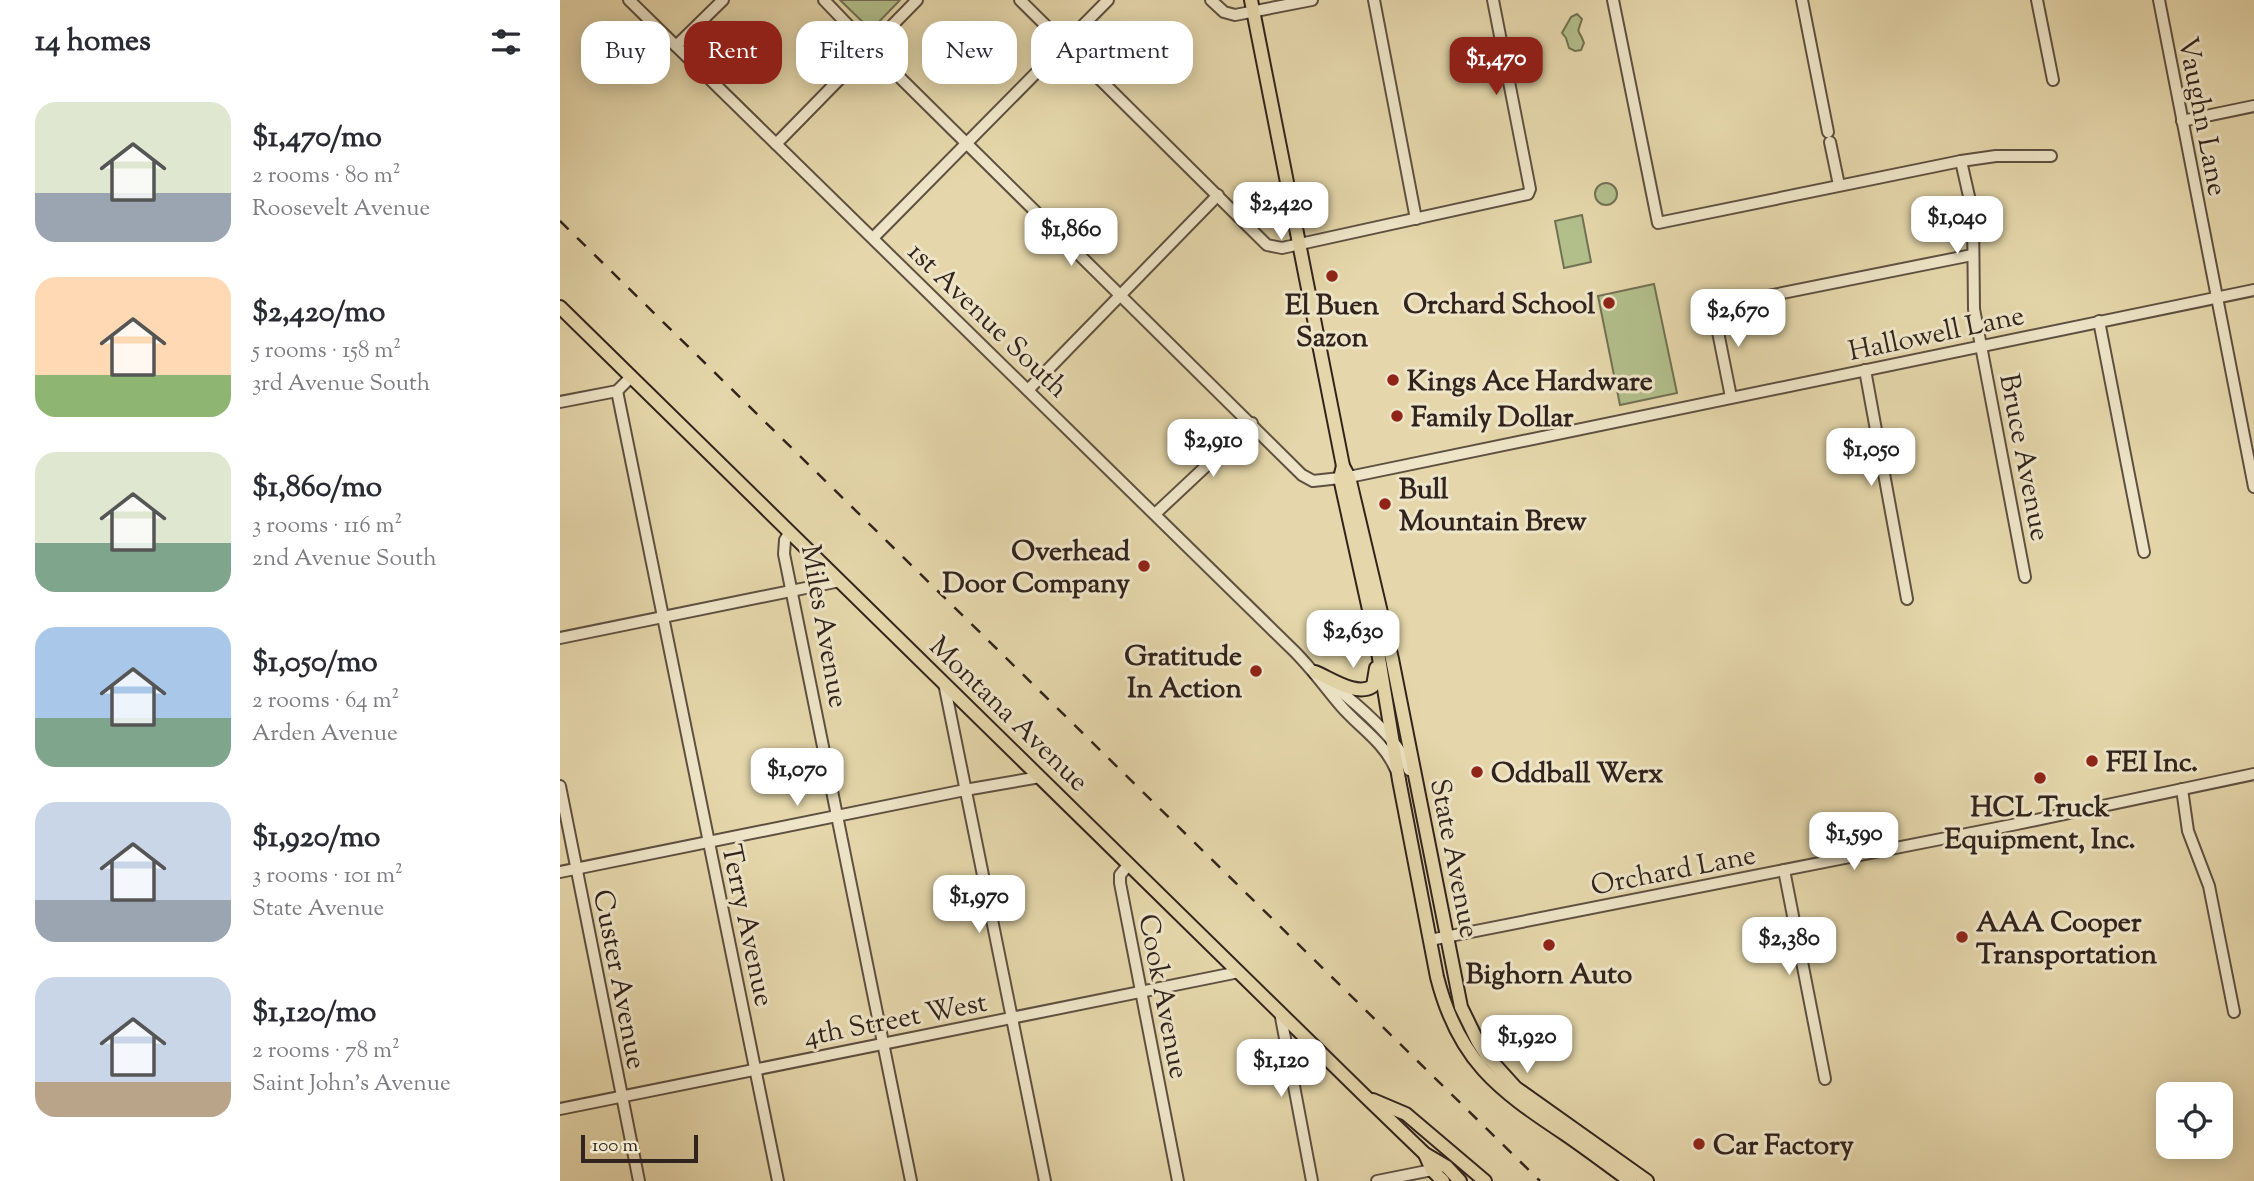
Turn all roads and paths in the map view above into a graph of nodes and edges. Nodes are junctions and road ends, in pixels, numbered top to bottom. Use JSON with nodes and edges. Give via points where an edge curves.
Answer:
{"nodes":[{"id":1,"x":629,"y":0,"type":"edge"},
{"id":2,"x":723,"y":0,"type":"edge"},
{"id":3,"x":824,"y":0,"type":"edge"},
{"id":4,"x":917,"y":0,"type":"edge"},
{"id":5,"x":1020,"y":0,"type":"edge"},
{"id":6,"x":1108,"y":0,"type":"edge"},
{"id":7,"x":1210,"y":0,"type":"edge"},
{"id":8,"x":1312,"y":0,"type":"edge"},
{"id":9,"x":1374,"y":0,"type":"edge"},
{"id":10,"x":1493,"y":0,"type":"edge"},
{"id":11,"x":1613,"y":0,"type":"edge"},
{"id":12,"x":1802,"y":0,"type":"edge"},
{"id":13,"x":2037,"y":0,"type":"edge"},
{"id":14,"x":2159,"y":0,"type":"edge"},
{"id":15,"x":1252,"y":6,"type":"edge"},
{"id":16,"x":844,"y":21,"type":"edge"},
{"id":17,"x":896,"y":21,"type":"edge"},
{"id":18,"x":1041,"y":21,"type":"edge"},
{"id":19,"x":1087,"y":21,"type":"edge"},
{"id":20,"x":676,"y":46,"type":"junction"},
{"id":21,"x":1031,"y":77,"type":"edge"},
{"id":22,"x":2053,"y":80,"type":"dead end"},
{"id":23,"x":835,"y":84,"type":"edge"},
{"id":24,"x":906,"y":84,"type":"edge"},
{"id":25,"x":1105,"y":84,"type":"edge"},
{"id":26,"x":2254,"y":106,"type":"edge"},
{"id":27,"x":2182,"y":121,"type":"junction"},
{"id":28,"x":966,"y":143,"type":"junction"},
{"id":29,"x":776,"y":144,"type":"junction"},
{"id":30,"x":2051,"y":156,"type":"dead end"},
{"id":31,"x":1961,"y":161,"type":"junction"},
{"id":32,"x":1839,"y":185,"type":"junction"},
{"id":33,"x":1218,"y":195,"type":"junction"},
{"id":34,"x":1416,"y":219,"type":"junction"},
{"id":35,"x":873,"y":238,"type":"junction"},
{"id":36,"x":1298,"y":244,"type":"junction"},
{"id":37,"x":1972,"y":255,"type":"junction"},
{"id":38,"x":2254,"y":290,"type":"edge"},
{"id":39,"x":1122,"y":296,"type":"junction"},
{"id":40,"x":2216,"y":298,"type":"junction"},
{"id":41,"x":560,"y":307,"type":"edge"},
{"id":42,"x":2099,"y":321,"type":"junction"},
{"id":43,"x":1982,"y":346,"type":"junction"},
{"id":44,"x":1865,"y":370,"type":"junction"},
{"id":45,"x":631,"y":377,"type":"junction"},
{"id":46,"x":1028,"y":390,"type":"junction"},
{"id":47,"x":617,"y":391,"type":"junction"},
{"id":48,"x":1731,"y":397,"type":"junction"},
{"id":49,"x":560,"y":402,"type":"edge"},
{"id":50,"x":1252,"y":423,"type":"junction"},
{"id":51,"x":1344,"y":474,"type":"junction"},
{"id":52,"x":2254,"y":487,"type":"edge"},
{"id":53,"x":1155,"y":514,"type":"junction"},
{"id":54,"x":790,"y":532,"type":"junction"},
{"id":55,"x":2144,"y":552,"type":"dead end"},
{"id":56,"x":2025,"y":577,"type":"dead end"},
{"id":57,"x":840,"y":581,"type":"junction"},
{"id":58,"x":792,"y":592,"type":"junction"},
{"id":59,"x":1908,"y":599,"type":"dead end"},
{"id":60,"x":664,"y":618,"type":"junction"},
{"id":61,"x":560,"y":638,"type":"edge"},
{"id":62,"x":1377,"y":646,"type":"junction"},
{"id":63,"x":1315,"y":672,"type":"junction"},
{"id":64,"x":944,"y":683,"type":"junction"},
{"id":65,"x":1392,"y":741,"type":"junction"},
{"id":66,"x":1398,"y":773,"type":"junction"},
{"id":67,"x":2254,"y":774,"type":"edge"},
{"id":68,"x":1040,"y":777,"type":"junction"},
{"id":69,"x":560,"y":786,"type":"edge"},
{"id":70,"x":2182,"y":789,"type":"junction"},
{"id":71,"x":965,"y":790,"type":"junction"},
{"id":72,"x":838,"y":816,"type":"junction"},
{"id":73,"x":708,"y":842,"type":"junction"},
{"id":74,"x":1430,"y":856,"type":"junction"},
{"id":75,"x":1129,"y":864,"type":"junction"},
{"id":76,"x":576,"y":868,"type":"junction"},
{"id":77,"x":1784,"y":870,"type":"junction"},
{"id":78,"x":560,"y":872,"type":"edge"},
{"id":79,"x":1446,"y":937,"type":"junction"},
{"id":80,"x":1430,"y":940,"type":"junction"},
{"id":81,"x":1239,"y":972,"type":"junction"},
{"id":82,"x":1141,"y":992,"type":"junction"},
{"id":83,"x":1280,"y":1012,"type":"junction"},
{"id":84,"x":2234,"y":1012,"type":"dead end"},
{"id":85,"x":1012,"y":1018,"type":"junction"},
{"id":86,"x":883,"y":1044,"type":"junction"},
{"id":87,"x":755,"y":1069,"type":"junction"},
{"id":88,"x":1825,"y":1079,"type":"dead end"},
{"id":89,"x":1364,"y":1095,"type":"junction"},
{"id":90,"x":622,"y":1097,"type":"junction"},
{"id":91,"x":560,"y":1109,"type":"edge"},
{"id":92,"x":1425,"y":1154,"type":"junction"},
{"id":93,"x":1447,"y":1167,"type":"junction"},
{"id":94,"x":1432,"y":1170,"type":"junction"},
{"id":95,"x":639,"y":1181,"type":"edge"},
{"id":96,"x":778,"y":1181,"type":"edge"},
{"id":97,"x":911,"y":1181,"type":"edge"},
{"id":98,"x":1045,"y":1181,"type":"edge"},
{"id":99,"x":1178,"y":1181,"type":"edge"},
{"id":100,"x":1312,"y":1181,"type":"edge"},
{"id":101,"x":1377,"y":1181,"type":"edge"},
{"id":102,"x":1443,"y":1181,"type":"edge"},
{"id":103,"x":1460,"y":1181,"type":"edge"},
{"id":104,"x":1485,"y":1181,"type":"edge"},
{"id":105,"x":1630,"y":1181,"type":"edge"},
{"id":106,"x":1647,"y":1181,"type":"edge"}],
"edges":[{"from":1,"to":20,"type":"street","name":"1st Avenue South"},
{"from":2,"to":20,"type":"street"},
{"from":3,"to":16,"type":"street","name":"Hallowell Lane"},
{"from":4,"to":17,"type":"street"},
{"from":5,"to":18,"type":"street"},
{"from":6,"to":19,"type":"street"},
{"from":7,"to":15,"type":"street","via":[[1230,14]]},
{"from":8,"to":15,"type":"street"},
{"from":9,"to":34,"type":"street"},
{"from":10,"to":34,"type":"street","via":[[1530,189],[1524,196]]},
{"from":11,"to":32,"type":"street","via":[[1658,223]]},
{"from":12,"to":32,"type":"street"},
{"from":13,"to":22,"type":"street"},
{"from":14,"to":27,"type":"street","name":"Vaughn Lane"},
{"from":15,"to":36,"type":"main road","name":"State Avenue"},
{"from":20,"to":29,"type":"street","name":"1st Avenue South"},
{"from":21,"to":28,"type":"street"},
{"from":23,"to":29,"type":"street"},
{"from":24,"to":28,"type":"street","name":"Hallowell Lane"},
{"from":25,"to":33,"type":"street"},
{"from":26,"to":27,"type":"street"},
{"from":27,"to":40,"type":"street","name":"Vaughn Lane"},
{"from":28,"to":35,"type":"street"},
{"from":28,"to":39,"type":"street","name":"Hallowell Lane"},
{"from":29,"to":35,"type":"street","name":"1st Avenue South"},
{"from":30,"to":31,"type":"street"},
{"from":31,"to":32,"type":"street"},
{"from":31,"to":37,"type":"street","name":"Bruce Avenue","via":[[1973,214]]},
{"from":33,"to":36,"type":"street","via":[[1267,245]]},
{"from":33,"to":39,"type":"street"},
{"from":34,"to":36,"type":"street"},
{"from":35,"to":46,"type":"street","name":"1st Avenue South"},
{"from":36,"to":51,"type":"main road","name":"State Avenue"},
{"from":37,"to":43,"type":"street","name":"Bruce Avenue","via":[[1974,309]]},
{"from":37,"to":48,"type":"street","via":[[1713,307]]},
{"from":38,"to":40,"type":"street","name":"Hallowell Lane"},
{"from":39,"to":46,"type":"street"},
{"from":39,"to":50,"type":"street","name":"Hallowell Lane"},
{"from":40,"to":42,"type":"street","name":"Hallowell Lane"},
{"from":40,"to":52,"type":"street","name":"Vaughn Lane"},
{"from":41,"to":45,"type":"main road","name":"Montana Avenue"},
{"from":42,"to":43,"type":"street","name":"Hallowell Lane"},
{"from":42,"to":55,"type":"street"},
{"from":43,"to":44,"type":"street","name":"Hallowell Lane"},
{"from":43,"to":56,"type":"street","name":"Bruce Avenue"},
{"from":44,"to":48,"type":"street","name":"Hallowell Lane"},
{"from":44,"to":59,"type":"street"},
{"from":45,"to":47,"type":"street"},
{"from":45,"to":54,"type":"main road","name":"Montana Avenue"},
{"from":46,"to":53,"type":"street","name":"1st Avenue South"},
{"from":47,"to":49,"type":"street"},
{"from":47,"to":60,"type":"street","name":"Terry Avenue"},
{"from":48,"to":51,"type":"street","name":"Hallowell Lane"},
{"from":50,"to":51,"type":"street","name":"Hallowell Lane","via":[[1313,481]]},
{"from":50,"to":53,"type":"street"},
{"from":51,"to":62,"type":"main road","name":"State Avenue"},
{"from":51,"to":74,"type":"main road","name":"State Avenue","via":[[1392,659]]},
{"from":53,"to":63,"type":"street","name":"1st Avenue South"},
{"from":54,"to":57,"type":"main road","name":"Montana Avenue"},
{"from":54,"to":58,"type":"street","name":"Miles Avenue","via":[[784,547]]},
{"from":57,"to":58,"type":"street"},
{"from":57,"to":64,"type":"main road","name":"Montana Avenue"},
{"from":58,"to":60,"type":"street"},
{"from":58,"to":72,"type":"street","name":"Miles Avenue"},
{"from":60,"to":61,"type":"street"},
{"from":60,"to":73,"type":"street","name":"Terry Avenue"},
{"from":62,"to":63,"type":"main road","via":[[1370,689],[1361,691]]},
{"from":62,"to":65,"type":"main road","name":"State Avenue"},
{"from":63,"to":65,"type":"street","name":"1st Avenue South"},
{"from":63,"to":66,"type":"street","name":"1st Avenue South","via":[[1343,709],[1381,745]]},
{"from":64,"to":68,"type":"main road","name":"Montana Avenue"},
{"from":64,"to":71,"type":"street"},
{"from":65,"to":66,"type":"main road","name":"State Avenue"},
{"from":65,"to":74,"type":"street","name":"1st Avenue South","via":[[1406,759]]},
{"from":66,"to":80,"type":"main road","name":"State Avenue"},
{"from":67,"to":70,"type":"street","name":"Orchard Lane"},
{"from":68,"to":71,"type":"street"},
{"from":68,"to":75,"type":"main road","name":"Montana Avenue"},
{"from":69,"to":76,"type":"street","name":"Custer Avenue"},
{"from":70,"to":77,"type":"street","name":"Orchard Lane"},
{"from":70,"to":84,"type":"street","via":[[2188,831],[2209,886]]},
{"from":71,"to":72,"type":"street"},
{"from":71,"to":85,"type":"street"},
{"from":72,"to":73,"type":"street"},
{"from":72,"to":86,"type":"street","name":"Miles Avenue"},
{"from":73,"to":76,"type":"street"},
{"from":73,"to":87,"type":"street","name":"Terry Avenue"},
{"from":74,"to":79,"type":"main road","name":"State Avenue"},
{"from":75,"to":81,"type":"main road","name":"Montana Avenue"},
{"from":75,"to":82,"type":"street","name":"Cook Avenue","via":[[1120,883]]},
{"from":76,"to":78,"type":"street"},
{"from":76,"to":90,"type":"street","name":"Custer Avenue"},
{"from":77,"to":79,"type":"street","name":"Orchard Lane"},
{"from":77,"to":88,"type":"street"},
{"from":79,"to":80,"type":"street","name":"Orchard Lane"},
{"from":79,"to":106,"type":"main road","name":"State Avenue","via":[[1461,1007],[1501,1073],[1531,1100]]},
{"from":80,"to":105,"type":"main road","name":"State Avenue","via":[[1451,1019],[1486,1074],[1527,1110]]},
{"from":81,"to":82,"type":"street","name":"4th Street West"},
{"from":81,"to":83,"type":"main road","name":"Montana Avenue"},
{"from":82,"to":85,"type":"street","name":"4th Street West"},
{"from":82,"to":99,"type":"street","name":"Cook Avenue"},
{"from":83,"to":89,"type":"main road","name":"Montana Avenue"},
{"from":83,"to":100,"type":"street"},
{"from":85,"to":86,"type":"street","name":"4th Street West"},
{"from":85,"to":98,"type":"street"},
{"from":86,"to":87,"type":"street","name":"4th Street West"},
{"from":86,"to":97,"type":"street","name":"Miles Avenue"},
{"from":87,"to":90,"type":"street","name":"4th Street West"},
{"from":87,"to":96,"type":"street","name":"Terry Avenue"},
{"from":89,"to":92,"type":"main road","name":"Montana Avenue"},
{"from":89,"to":104,"type":"main road","via":[[1406,1114]]},
{"from":90,"to":91,"type":"street","name":"4th Street West"},
{"from":90,"to":95,"type":"street","name":"Custer Avenue"},
{"from":92,"to":93,"type":"main road","name":"Montana Avenue"},
{"from":92,"to":94,"type":"main road","name":"Montana Avenue"},
{"from":93,"to":94,"type":"street"},
{"from":93,"to":103,"type":"main road","name":"Montana Avenue"},
{"from":94,"to":101,"type":"street"},
{"from":94,"to":102,"type":"main road","name":"Montana Avenue"}]}
